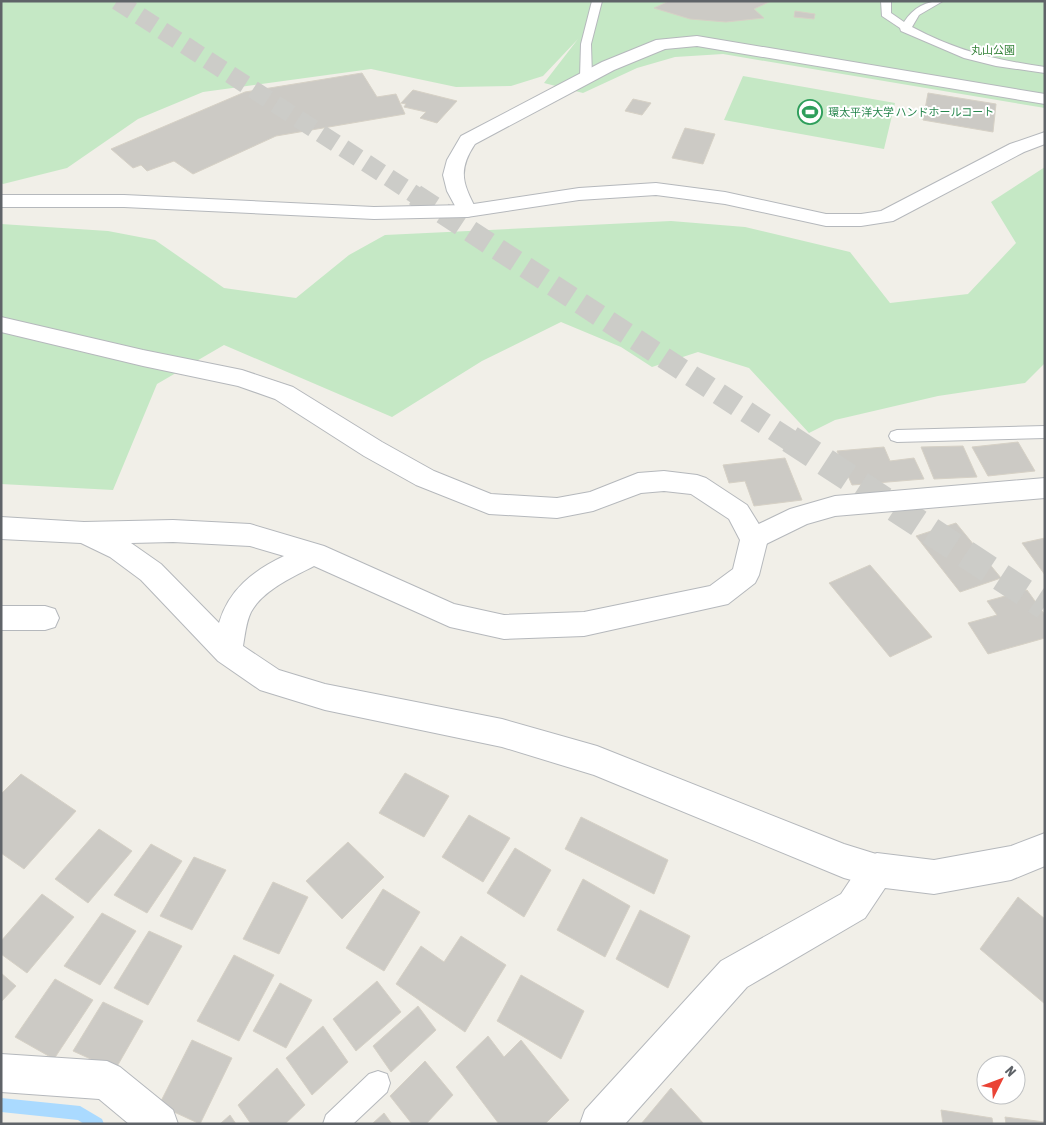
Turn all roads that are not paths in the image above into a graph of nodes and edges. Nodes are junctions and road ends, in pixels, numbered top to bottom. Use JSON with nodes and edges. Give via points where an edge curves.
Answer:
{"nodes":[{"id":1,"x":597,"y":1,"type":"edge"},
{"id":2,"x":886,"y":1,"type":"edge"},
{"id":3,"x":938,"y":1,"type":"edge"},
{"id":4,"x":905,"y":29,"type":"junction"},
{"id":5,"x":1045,"y":70,"type":"edge"},
{"id":6,"x":586,"y":78,"type":"junction"},
{"id":7,"x":1045,"y":99,"type":"edge"},
{"id":8,"x":1045,"y":138,"type":"edge"},
{"id":9,"x":1,"y":201,"type":"edge"},
{"id":10,"x":467,"y":210,"type":"junction"},
{"id":11,"x":1,"y":324,"type":"edge"},
{"id":12,"x":1045,"y":432,"type":"edge"},
{"id":13,"x":897,"y":436,"type":"dead end"},
{"id":14,"x":1045,"y":488,"type":"edge"},
{"id":15,"x":1,"y":528,"type":"edge"},
{"id":16,"x":84,"y":533,"type":"junction"},
{"id":17,"x":754,"y":539,"type":"junction"},
{"id":18,"x":314,"y":554,"type":"junction"},
{"id":19,"x":1,"y":618,"type":"edge"},
{"id":20,"x":45,"y":618,"type":"dead end"},
{"id":21,"x":228,"y":652,"type":"junction"},
{"id":22,"x":1045,"y":849,"type":"edge"},
{"id":23,"x":877,"y":870,"type":"junction"},
{"id":24,"x":1,"y":1072,"type":"edge"},
{"id":25,"x":378,"y":1083,"type":"dead end"},
{"id":26,"x":159,"y":1124,"type":"edge"},
{"id":27,"x":336,"y":1124,"type":"edge"},
{"id":28,"x":600,"y":1124,"type":"edge"}],
"edges":[{"from":1,"to":6,"type":"lane","via":[[586,44]]},
{"from":2,"to":4,"type":"lane","via":[[886,14]]},
{"from":3,"to":4,"type":"lane","via":[[915,13]]},
{"from":4,"to":5,"type":"lane","via":[[978,59]]},
{"from":6,"to":7,"type":"street","via":[[662,44],[697,41]]},
{"from":6,"to":10,"type":"street","via":[[468,140],[456,158],[452,183]]},
{"from":8,"to":10,"type":"street","via":[[1017,148],[886,216],[860,220],[826,220],[725,198],[656,189],[579,194]]},
{"from":9,"to":10,"type":"street","via":[[124,201],[374,213]]},
{"from":11,"to":17,"type":"street","via":[[242,378],[275,390],[425,478],[489,504],[557,508],[593,501],[638,483],[664,481],[697,485],[738,512]]},
{"from":12,"to":13,"type":"lane"},
{"from":14,"to":17,"type":"street","via":[[835,506],[799,516]]},
{"from":15,"to":16,"type":"street"},
{"from":16,"to":18,"type":"street","via":[[172,531],[250,534]]},
{"from":16,"to":21,"type":"street","via":[[120,549],[151,572]]},
{"from":17,"to":18,"type":"street","via":[[745,575],[718,596],[584,624],[504,627],[450,615]]},
{"from":18,"to":21,"type":"street","via":[[279,570],[245,598],[233,623]]},
{"from":19,"to":20,"type":"street"},
{"from":21,"to":23,"type":"street","via":[[270,681],[325,697],[502,733],[597,761],[844,860]]},
{"from":22,"to":23,"type":"street","via":[[1011,863],[934,876]]},
{"from":23,"to":28,"type":"street","via":[[853,906],[734,974]]},
{"from":24,"to":26,"type":"street","via":[[107,1080]]},
{"from":25,"to":27,"type":"lane"}]}
